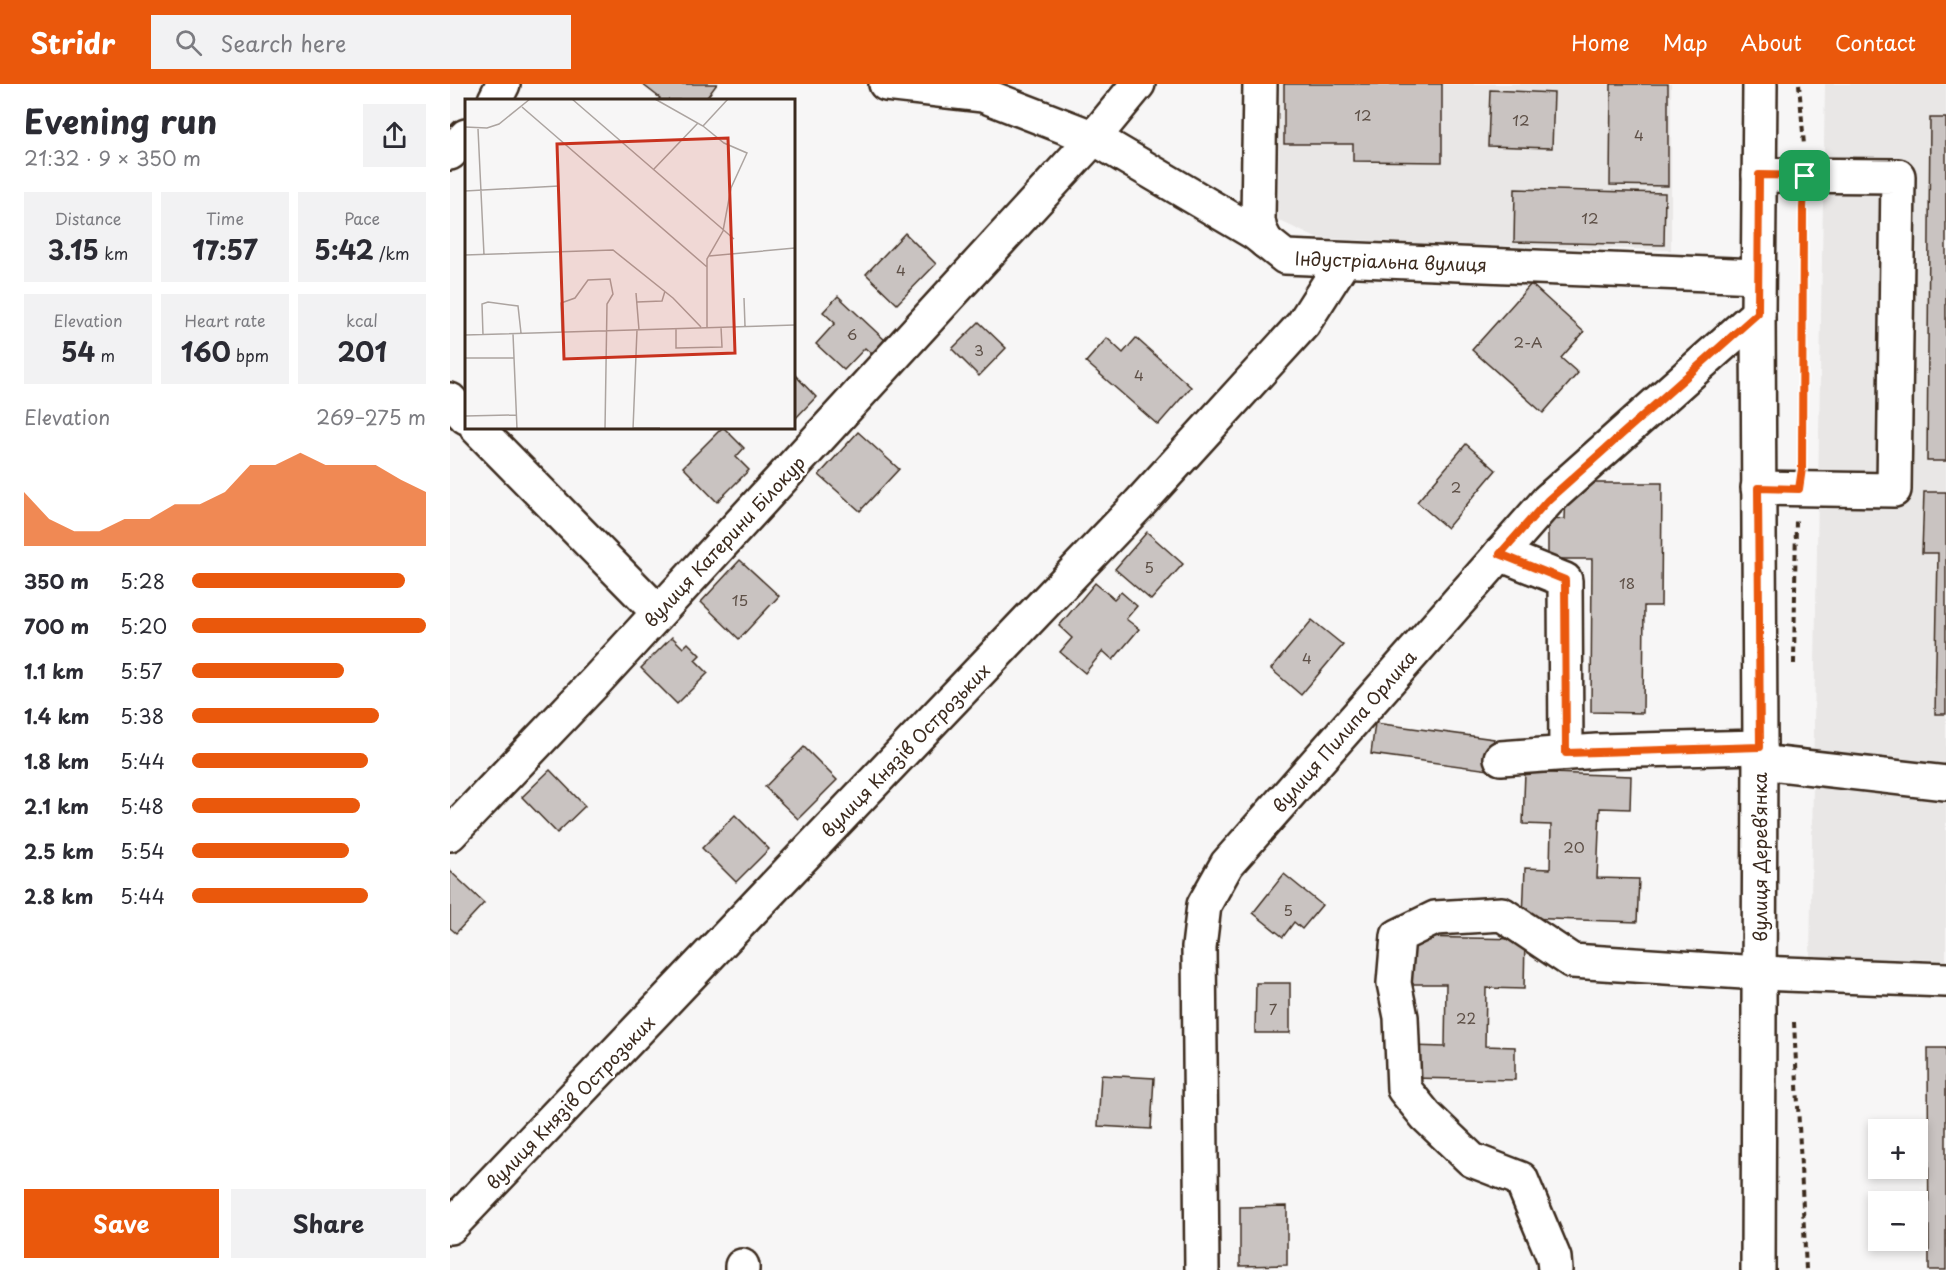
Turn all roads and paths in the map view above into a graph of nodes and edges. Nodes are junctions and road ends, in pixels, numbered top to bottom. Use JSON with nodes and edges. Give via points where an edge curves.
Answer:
{"nodes":[{"id":1,"x":502,"y":84,"type":"edge"},
{"id":2,"x":886,"y":84,"type":"edge"},
{"id":3,"x":1138,"y":84,"type":"edge"},
{"id":4,"x":1260,"y":84,"type":"edge"},
{"id":5,"x":1760,"y":84,"type":"edge"},
{"id":6,"x":1799,"y":84,"type":"edge"},
{"id":7,"x":495,"y":99,"type":"edge"},
{"id":8,"x":465,"y":137,"type":"edge"},
{"id":9,"x":1094,"y":138,"type":"junction"},
{"id":10,"x":450,"y":153,"type":"edge"},
{"id":11,"x":1759,"y":175,"type":"junction"},
{"id":12,"x":1805,"y":176,"type":"junction"},
{"id":13,"x":1266,"y":242,"type":"junction"},
{"id":14,"x":1344,"y":260,"type":"junction"},
{"id":15,"x":1758,"y":276,"type":"junction"},
{"id":16,"x":1758,"y":313,"type":"junction"},
{"id":17,"x":450,"y":400,"type":"edge"},
{"id":18,"x":465,"y":416,"type":"edge"},
{"id":19,"x":478,"y":429,"type":"edge"},
{"id":20,"x":1758,"y":488,"type":"junction"},
{"id":21,"x":1799,"y":489,"type":"junction"},
{"id":22,"x":1500,"y":554,"type":"junction"},
{"id":23,"x":658,"y":612,"type":"junction"},
{"id":24,"x":1566,"y":753,"type":"junction"},
{"id":25,"x":1760,"y":754,"type":"junction"},
{"id":26,"x":1501,"y":758,"type":"dead end"},
{"id":27,"x":1946,"y":783,"type":"edge"},
{"id":28,"x":450,"y":834,"type":"edge"},
{"id":29,"x":1758,"y":973,"type":"junction"},
{"id":30,"x":1946,"y":980,"type":"edge"},
{"id":31,"x":1794,"y":1021,"type":"dead end"},
{"id":32,"x":450,"y":1227,"type":"edge"},
{"id":33,"x":1202,"y":1270,"type":"edge"},
{"id":34,"x":1555,"y":1270,"type":"edge"},
{"id":35,"x":1758,"y":1270,"type":"edge"},
{"id":36,"x":1806,"y":1270,"type":"edge"}],
"edges":[{"from":1,"to":7,"type":"street"},
{"from":2,"to":9,"type":"street","name":"Індустріальна вулиця","via":[[983,95]]},
{"from":3,"to":9,"type":"street","name":"вулиця Катерини Білокур"},
{"from":4,"to":13,"type":"street","via":[[1258,220]]},
{"from":5,"to":11,"type":"street","name":"вулиця Деревʼянка"},
{"from":6,"to":12,"type":"path"},
{"from":8,"to":10,"type":"street"},
{"from":9,"to":13,"type":"street","name":"Індустріальна вулиця"},
{"from":9,"to":23,"type":"street","name":"вулиця Катерини Білокур"},
{"from":11,"to":12,"type":"street"},
{"from":11,"to":15,"type":"street","name":"вулиця Деревʼянка"},
{"from":12,"to":21,"type":"path"},
{"from":12,"to":21,"type":"street","via":[[1898,176],[1894,490]]},
{"from":13,"to":14,"type":"street","name":"Індустріальна вулиця","via":[[1285,257]]},
{"from":14,"to":15,"type":"street","name":"Індустріальна вулиця"},
{"from":14,"to":32,"type":"street","name":"вулиця Князів Острозьких","via":[[1303,324],[1139,504]]},
{"from":15,"to":16,"type":"street","name":"вулиця Деревʼянка"},
{"from":16,"to":20,"type":"street","name":"вулиця Деревʼянка"},
{"from":16,"to":22,"type":"street","name":"вулиця Пилипа Орлика","via":[[1548,500]]},
{"from":17,"to":18,"type":"street"},
{"from":19,"to":23,"type":"street"},
{"from":20,"to":21,"type":"street"},
{"from":20,"to":25,"type":"street","name":"вулиця Деревʼянка"},
{"from":22,"to":24,"type":"street","via":[[1565,580]]},
{"from":22,"to":33,"type":"street","name":"вулиця Пилипа Орлика","via":[[1227,864],[1204,905],[1199,946]]},
{"from":23,"to":28,"type":"street","name":"вулиця Катерини Білокур"},
{"from":24,"to":25,"type":"street"},
{"from":24,"to":26,"type":"street"},
{"from":25,"to":27,"type":"street"},
{"from":25,"to":29,"type":"street","name":"вулиця Деревʼянка"},
{"from":29,"to":30,"type":"street"},
{"from":29,"to":34,"type":"street","via":[[1609,969],[1572,961],[1502,914],[1435,918],[1398,936],[1394,983],[1401,1017],[1404,1089],[1472,1160],[1521,1179],[1554,1258]]},
{"from":29,"to":35,"type":"street","name":"вулиця Деревʼянка"},
{"from":31,"to":36,"type":"path"}]}
